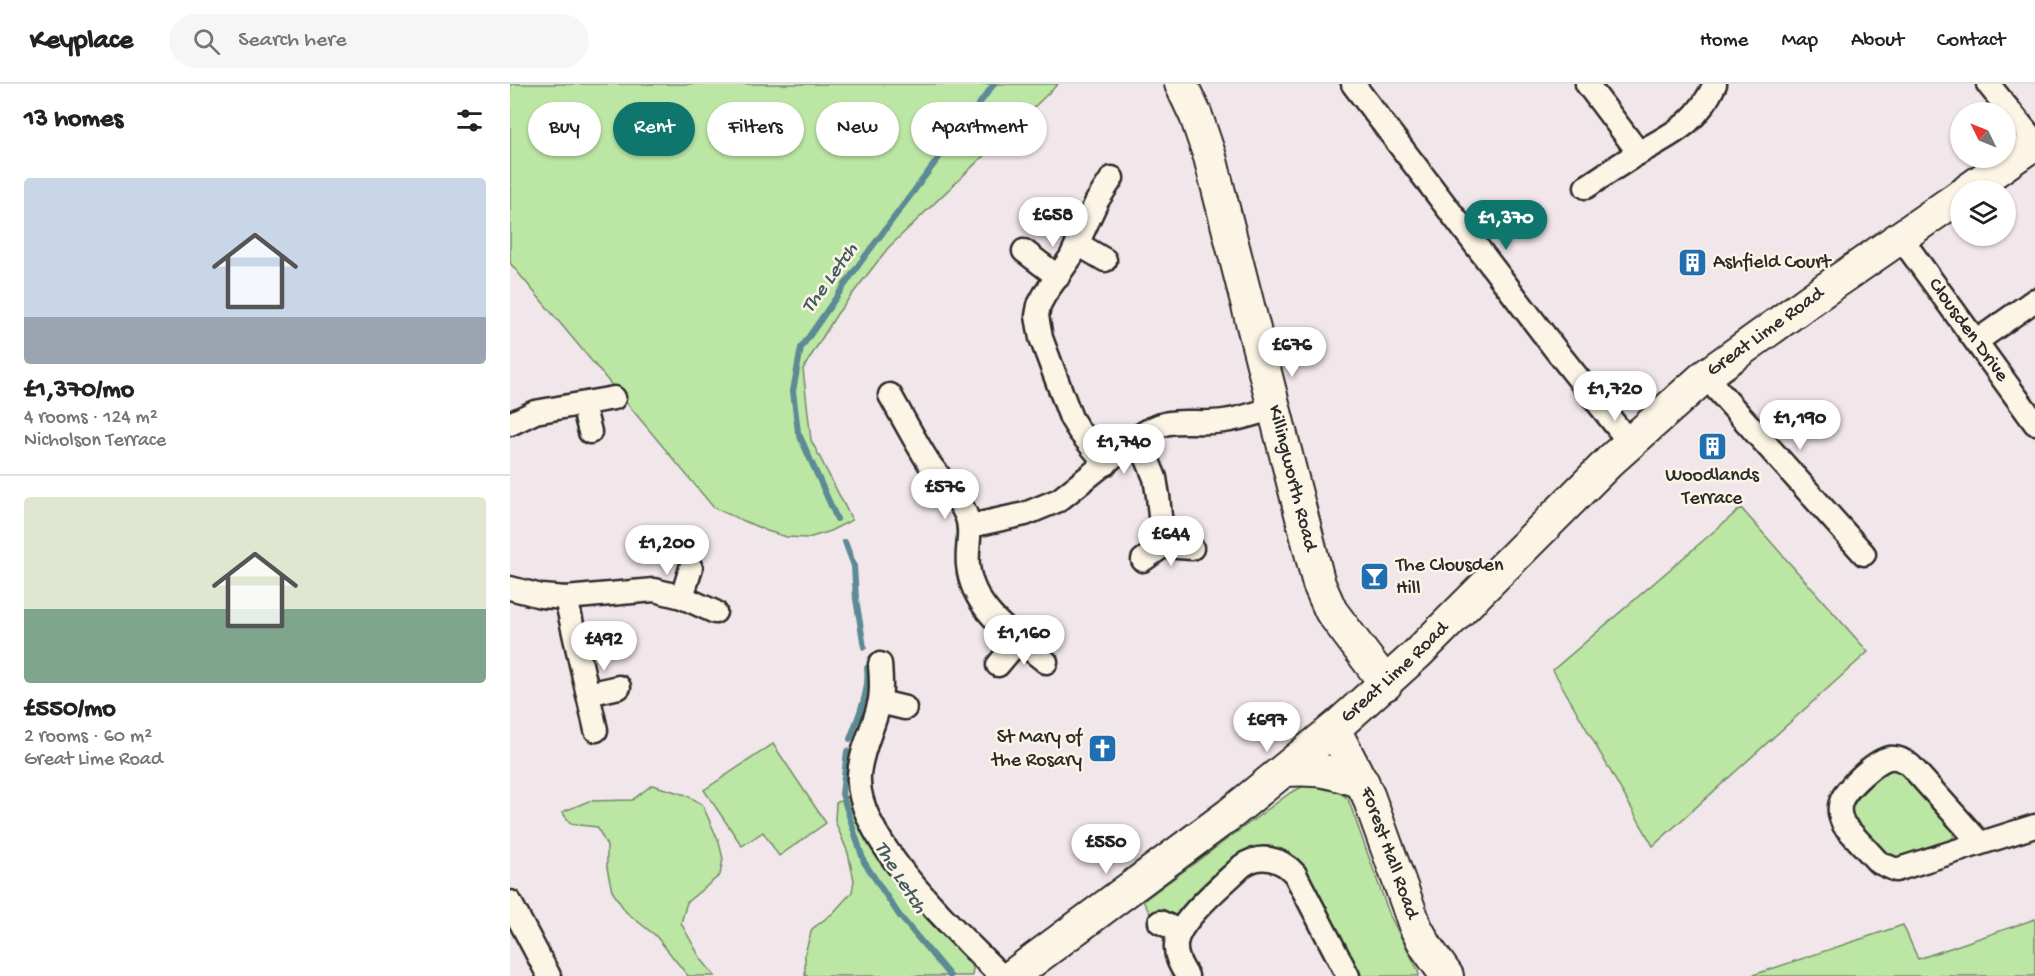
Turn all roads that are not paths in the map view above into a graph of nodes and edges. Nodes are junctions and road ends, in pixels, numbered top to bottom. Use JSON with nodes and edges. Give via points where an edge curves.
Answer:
{"nodes":[{"id":1,"x":1181,"y":84,"type":"edge"},
{"id":2,"x":1353,"y":84,"type":"edge"},
{"id":3,"x":1587,"y":84,"type":"edge"},
{"id":4,"x":1715,"y":84,"type":"edge"},
{"id":5,"x":1988,"y":84,"type":"edge"},
{"id":6,"x":2035,"y":142,"type":"edge"},
{"id":7,"x":1639,"y":153,"type":"junction"},
{"id":8,"x":1112,"y":178,"type":"dead end"},
{"id":9,"x":1982,"y":180,"type":"edge"},
{"id":10,"x":1586,"y":187,"type":"dead end"},
{"id":11,"x":1950,"y":203,"type":"edge"},
{"id":12,"x":1901,"y":238,"type":"junction"},
{"id":13,"x":1078,"y":244,"type":"junction"},
{"id":14,"x":1024,"y":251,"type":"dead end"},
{"id":15,"x":1105,"y":260,"type":"dead end"},
{"id":16,"x":1058,"y":277,"type":"junction"},
{"id":17,"x":2035,"y":300,"type":"edge"},
{"id":18,"x":1977,"y":341,"type":"junction"},
{"id":19,"x":1705,"y":376,"type":"junction"},
{"id":20,"x":890,"y":395,"type":"dead end"},
{"id":21,"x":614,"y":398,"type":"dead end"},
{"id":22,"x":583,"y":405,"type":"junction"},
{"id":23,"x":1274,"y":408,"type":"junction"},
{"id":24,"x":2035,"y":423,"type":"edge"},
{"id":25,"x":510,"y":424,"type":"edge"},
{"id":26,"x":590,"y":432,"type":"dead end"},
{"id":27,"x":1138,"y":437,"type":"junction"},
{"id":28,"x":1629,"y":442,"type":"junction"},
{"id":29,"x":1106,"y":464,"type":"junction"},
{"id":30,"x":970,"y":526,"type":"junction"},
{"id":31,"x":1163,"y":546,"type":"junction"},
{"id":32,"x":1192,"y":548,"type":"dead end"},
{"id":33,"x":1864,"y":554,"type":"dead end"},
{"id":34,"x":1143,"y":560,"type":"dead end"},
{"id":35,"x":691,"y":568,"type":"dead end"},
{"id":36,"x":510,"y":588,"type":"edge"},
{"id":37,"x":682,"y":597,"type":"junction"},
{"id":38,"x":566,"y":598,"type":"junction"},
{"id":39,"x":715,"y":612,"type":"dead end"},
{"id":40,"x":1351,"y":637,"type":"junction"},
{"id":41,"x":1019,"y":640,"type":"junction"},
{"id":42,"x":1427,"y":645,"type":"junction"},
{"id":43,"x":1046,"y":662,"type":"dead end"},
{"id":44,"x":880,"y":664,"type":"dead end"},
{"id":45,"x":998,"y":665,"type":"dead end"},
{"id":46,"x":1386,"y":684,"type":"junction"},
{"id":47,"x":619,"y":687,"type":"dead end"},
{"id":48,"x":588,"y":694,"type":"junction"},
{"id":49,"x":879,"y":702,"type":"junction"},
{"id":50,"x":905,"y":708,"type":"dead end"},
{"id":51,"x":1334,"y":729,"type":"junction"},
{"id":52,"x":596,"y":730,"type":"dead end"},
{"id":53,"x":1285,"y":770,"type":"junction"},
{"id":54,"x":1363,"y":783,"type":"junction"},
{"id":55,"x":2035,"y":825,"type":"edge"},
{"id":56,"x":1980,"y":843,"type":"junction"},
{"id":57,"x":510,"y":902,"type":"edge"},
{"id":58,"x":1183,"y":969,"type":"edge"},
{"id":59,"x":549,"y":976,"type":"edge"},
{"id":60,"x":1001,"y":976,"type":"edge"},
{"id":61,"x":1012,"y":976,"type":"edge"},
{"id":62,"x":1348,"y":976,"type":"edge"},
{"id":63,"x":1447,"y":976,"type":"edge"}],
"edges":[{"from":1,"to":23,"type":"main road","name":"Killingworth Road","via":[[1210,157]]},
{"from":2,"to":28,"type":"street"},
{"from":3,"to":7,"type":"street"},
{"from":4,"to":7,"type":"street","via":[[1702,108],[1687,123]]},
{"from":5,"to":6,"type":"street"},
{"from":6,"to":9,"type":"main road"},
{"from":7,"to":10,"type":"street"},
{"from":8,"to":13,"type":"street"},
{"from":11,"to":12,"type":"main road","name":"Great Lime Road"},
{"from":12,"to":18,"type":"street","name":"Clousden Drive"},
{"from":12,"to":19,"type":"main road","name":"Great Lime Road"},
{"from":13,"to":15,"type":"street"},
{"from":13,"to":16,"type":"street"},
{"from":14,"to":16,"type":"street"},
{"from":16,"to":29,"type":"street","via":[[1039,306],[1039,332],[1071,418]]},
{"from":17,"to":18,"type":"street"},
{"from":18,"to":24,"type":"street","name":"Clousden Drive"},
{"from":19,"to":28,"type":"main road","name":"Great Lime Road"},
{"from":19,"to":33,"type":"street"},
{"from":20,"to":30,"type":"street","via":[[924,455],[965,512]]},
{"from":21,"to":22,"type":"street"},
{"from":22,"to":25,"type":"street","via":[[535,412]]},
{"from":22,"to":26,"type":"street"},
{"from":23,"to":27,"type":"street","via":[[1223,421],[1163,423]]},
{"from":23,"to":40,"type":"main road","name":"Killingworth Road","via":[[1318,584],[1331,611]]},
{"from":27,"to":29,"type":"street"},
{"from":27,"to":31,"type":"street","via":[[1155,478]]},
{"from":28,"to":42,"type":"main road","name":"Great Lime Road"},
{"from":29,"to":30,"type":"street","via":[[1074,491],[1044,508]]},
{"from":30,"to":41,"type":"street","via":[[968,567],[976,596],[993,618]]},
{"from":31,"to":32,"type":"street"},
{"from":31,"to":34,"type":"street"},
{"from":35,"to":37,"type":"street"},
{"from":36,"to":38,"type":"street"},
{"from":37,"to":38,"type":"street","via":[[654,590]]},
{"from":37,"to":39,"type":"street"},
{"from":38,"to":48,"type":"street"},
{"from":40,"to":42,"type":"main road","via":[[1390,648]]},
{"from":40,"to":46,"type":"main road","name":"Killingworth Road"},
{"from":41,"to":43,"type":"street"},
{"from":41,"to":45,"type":"street"},
{"from":42,"to":46,"type":"main road","name":"Great Lime Road"},
{"from":44,"to":49,"type":"street"},
{"from":46,"to":51,"type":"main road","name":"Great Lime Road"},
{"from":47,"to":48,"type":"street"},
{"from":48,"to":52,"type":"street"},
{"from":49,"to":50,"type":"street"},
{"from":49,"to":60,"type":"street","via":[[858,778],[871,825],[912,881]]},
{"from":51,"to":53,"type":"main road","name":"Great Lime Road"},
{"from":51,"to":54,"type":"main road","name":"Forest Hall Road"},
{"from":53,"to":54,"type":"main road","via":[[1328,770]]},
{"from":53,"to":61,"type":"main road","name":"Great Lime Road"},
{"from":54,"to":63,"type":"main road","name":"Forest Hall Road","via":[[1416,927]]},
{"from":55,"to":56,"type":"street"},
{"from":56,"to":56,"type":"street","via":[[1902,869],[1889,868],[1844,825],[1840,804],[1847,790],[1875,764],[1887,758],[1899,759],[1911,766]]},
{"from":57,"to":59,"type":"street"},
{"from":58,"to":62,"type":"street","via":[[1170,927],[1183,925],[1242,866],[1256,859],[1274,859],[1295,874]]}]}
